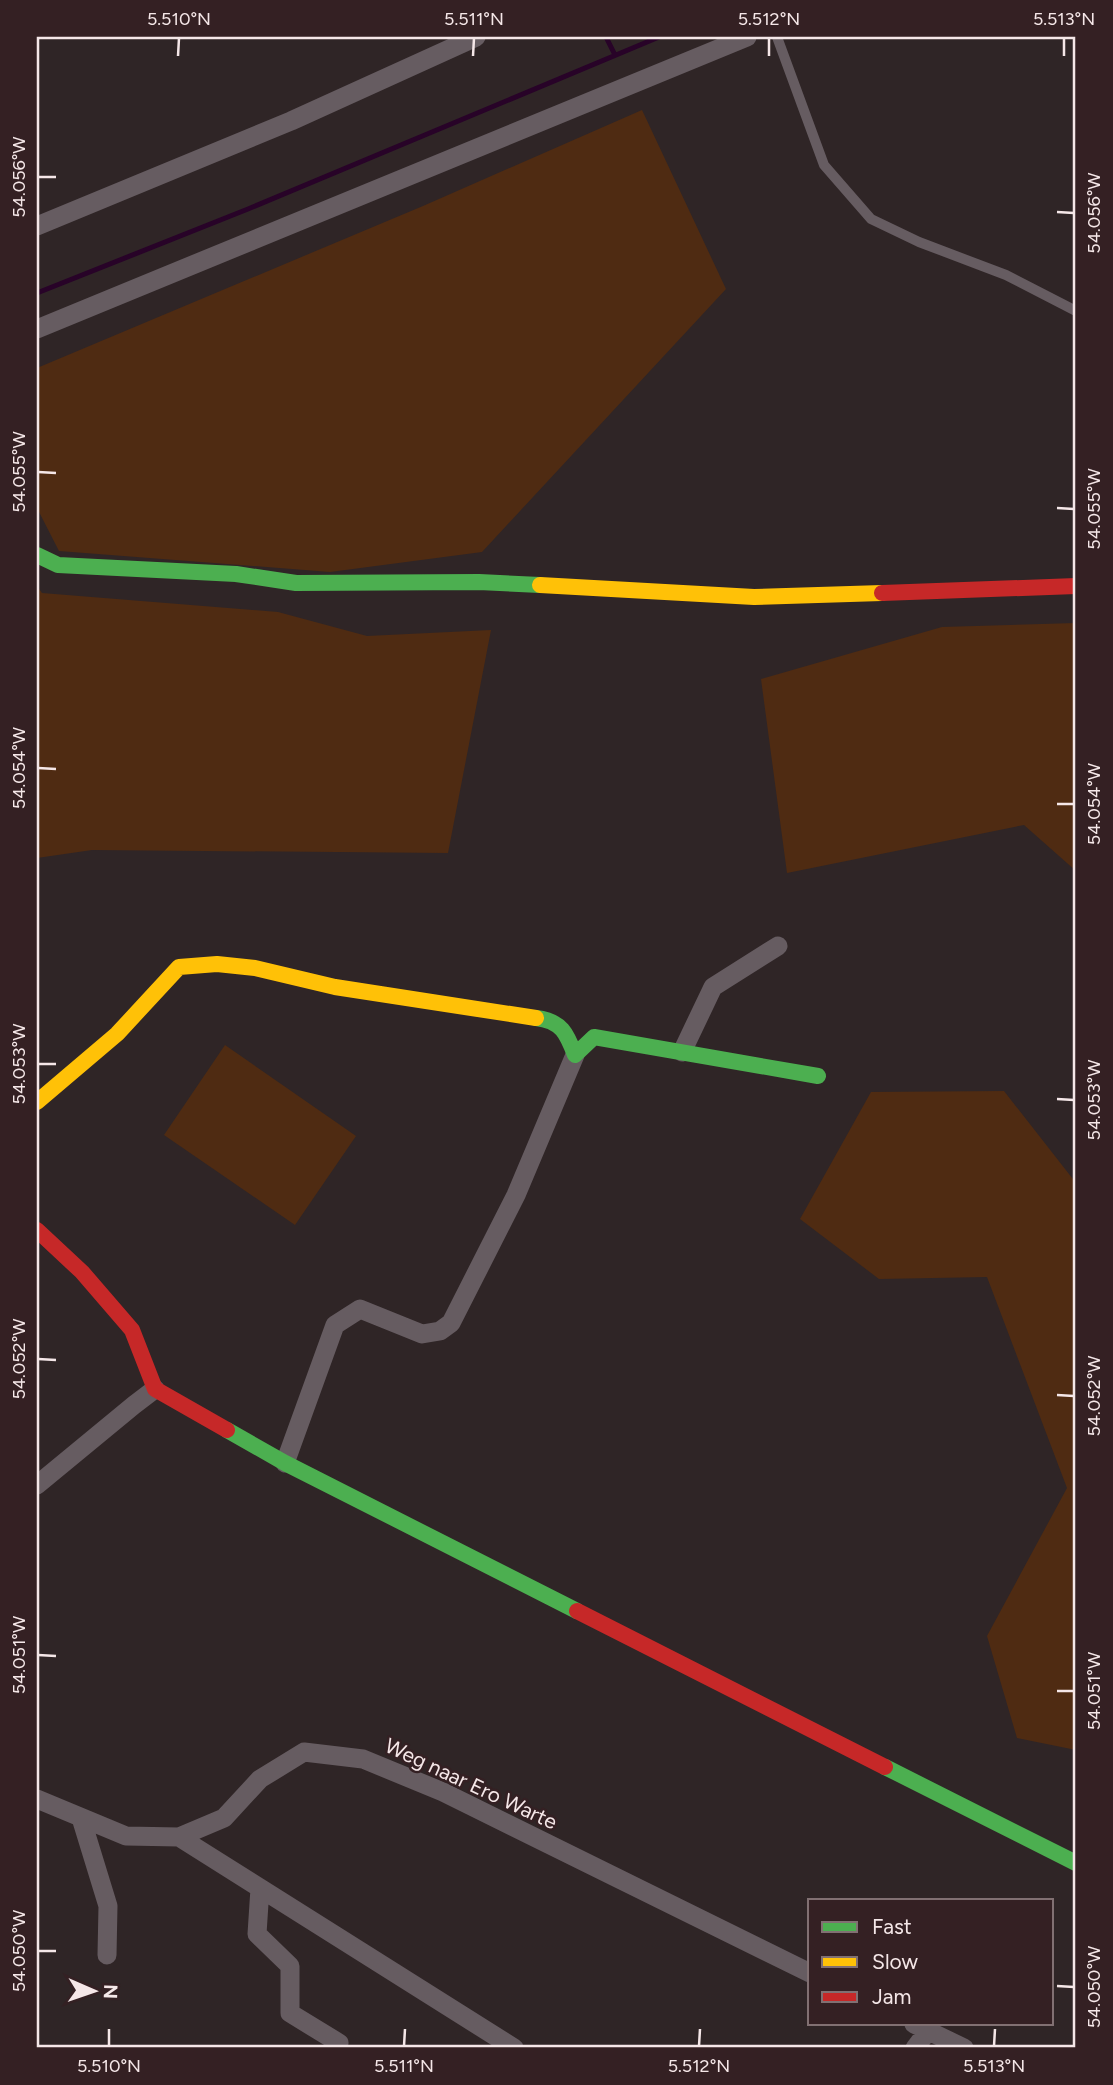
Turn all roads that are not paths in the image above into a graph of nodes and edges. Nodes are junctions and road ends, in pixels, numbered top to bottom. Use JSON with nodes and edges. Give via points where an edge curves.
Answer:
{"nodes":[{"id":1,"x":476,"y":37,"type":"edge"},
{"id":2,"x":747,"y":37,"type":"edge"},
{"id":3,"x":777,"y":37,"type":"edge"},
{"id":4,"x":37,"y":226,"type":"edge"},
{"id":5,"x":1076,"y":311,"type":"edge"},
{"id":6,"x":37,"y":328,"type":"edge"},
{"id":7,"x":37,"y":555,"type":"edge"},
{"id":8,"x":1076,"y":586,"type":"edge"},
{"id":9,"x":778,"y":946,"type":"dead end"},
{"id":10,"x":682,"y":1052,"type":"junction"},
{"id":11,"x":575,"y":1055,"type":"junction"},
{"id":12,"x":818,"y":1076,"type":"dead end"},
{"id":13,"x":37,"y":1102,"type":"edge"},
{"id":14,"x":37,"y":1230,"type":"edge"},
{"id":15,"x":155,"y":1390,"type":"junction"},
{"id":16,"x":285,"y":1463,"type":"junction"},
{"id":17,"x":37,"y":1485,"type":"edge"},
{"id":18,"x":37,"y":1799,"type":"edge"},
{"id":19,"x":81,"y":1818,"type":"junction"},
{"id":20,"x":179,"y":1837,"type":"junction"},
{"id":21,"x":1076,"y":1863,"type":"edge"},
{"id":22,"x":260,"y":1888,"type":"junction"},
{"id":23,"x":107,"y":1955,"type":"dead end"},
{"id":24,"x":808,"y":1972,"type":"edge"},
{"id":25,"x":921,"y":2027,"type":"edge"},
{"id":26,"x":338,"y":2048,"type":"edge"},
{"id":27,"x":514,"y":2048,"type":"edge"},
{"id":28,"x":915,"y":2048,"type":"edge"},
{"id":29,"x":964,"y":2048,"type":"edge"}],
"edges":[{"from":1,"to":4,"type":"street","via":[[291,121]]},
{"from":2,"to":6,"type":"street"},
{"from":3,"to":5,"type":"lane","via":[[824,165],[872,219],[1006,275]]},
{"from":7,"to":8,"type":"street","via":[[58,565],[236,574],[296,583],[479,582],[754,597]]},
{"from":9,"to":10,"type":"street","via":[[713,987]]},
{"from":10,"to":11,"type":"street","via":[[594,1037]]},
{"from":10,"to":12,"type":"street"},
{"from":11,"to":13,"type":"street","via":[[566,1032],[546,1019],[335,986],[255,968],[179,967],[117,1034]]},
{"from":11,"to":16,"type":"street","via":[[516,1195],[451,1323],[440,1331],[422,1334],[360,1309],[335,1325]]},
{"from":14,"to":15,"type":"street","via":[[82,1272],[132,1330]]},
{"from":15,"to":16,"type":"street"},
{"from":15,"to":17,"type":"street"},
{"from":16,"to":21,"type":"street"},
{"from":18,"to":19,"type":"street","name":"Weg naar Ero Warte"},
{"from":19,"to":20,"type":"street","name":"Weg naar Ero Warte","via":[[126,1836]]},
{"from":19,"to":23,"type":"street","via":[[108,1906]]},
{"from":20,"to":22,"type":"street"},
{"from":20,"to":24,"type":"street","name":"Weg naar Ero Warte","via":[[224,1818],[260,1779],[304,1752],[363,1759],[443,1792]]},
{"from":22,"to":26,"type":"street","via":[[257,1934],[290,1966],[290,2013],[340,2043]]},
{"from":22,"to":27,"type":"street"},
{"from":25,"to":28,"type":"street"},
{"from":25,"to":29,"type":"street"}]}
